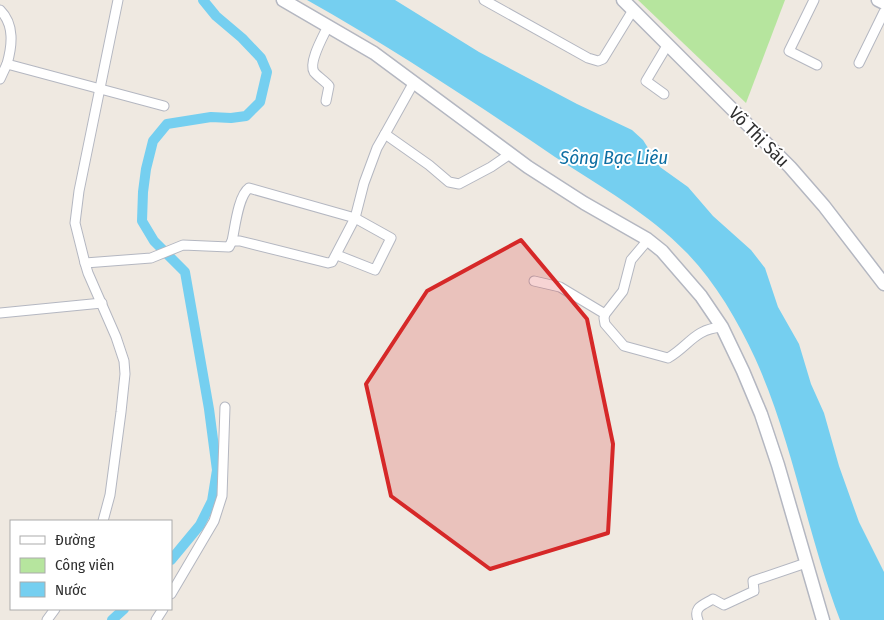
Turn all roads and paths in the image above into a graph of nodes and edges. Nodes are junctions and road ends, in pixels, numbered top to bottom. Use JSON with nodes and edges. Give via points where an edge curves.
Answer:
{"nodes":[{"id":1,"x":118,"y":0,"type":"edge"},
{"id":2,"x":283,"y":0,"type":"edge"},
{"id":3,"x":484,"y":0,"type":"edge"},
{"id":4,"x":623,"y":0,"type":"edge"},
{"id":5,"x":814,"y":0,"type":"edge"},
{"id":6,"x":878,"y":0,"type":"edge"},
{"id":7,"x":884,"y":3,"type":"edge"},
{"id":8,"x":0,"y":10,"type":"edge"},
{"id":9,"x":633,"y":10,"type":"junction"},
{"id":10,"x":884,"y":12,"type":"edge"},
{"id":11,"x":328,"y":26,"type":"junction"},
{"id":12,"x":668,"y":44,"type":"junction"},
{"id":13,"x":859,"y":63,"type":"dead end"},
{"id":14,"x":7,"y":64,"type":"junction"},
{"id":15,"x":817,"y":65,"type":"dead end"},
{"id":16,"x":0,"y":80,"type":"edge"},
{"id":17,"x":414,"y":82,"type":"junction"},
{"id":18,"x":100,"y":88,"type":"junction"},
{"id":19,"x":664,"y":94,"type":"dead end"},
{"id":20,"x":326,"y":101,"type":"dead end"},
{"id":21,"x":164,"y":106,"type":"dead end"},
{"id":22,"x":385,"y":134,"type":"junction"},
{"id":23,"x":510,"y":154,"type":"junction"},
{"id":24,"x":355,"y":218,"type":"junction"},
{"id":25,"x":648,"y":240,"type":"junction"},
{"id":26,"x":232,"y":241,"type":"junction"},
{"id":27,"x":337,"y":255,"type":"junction"},
{"id":28,"x":85,"y":263,"type":"junction"},
{"id":29,"x":534,"y":281,"type":"dead end"},
{"id":30,"x":884,"y":284,"type":"edge"},
{"id":31,"x":102,"y":303,"type":"junction"},
{"id":32,"x":0,"y":313,"type":"edge"},
{"id":33,"x":605,"y":314,"type":"junction"},
{"id":34,"x":722,"y":327,"type":"junction"},
{"id":35,"x":225,"y":406,"type":"dead end"},
{"id":36,"x":103,"y":520,"type":"edge"},
{"id":37,"x":806,"y":563,"type":"junction"},
{"id":38,"x":172,"y":592,"type":"edge"},
{"id":39,"x":698,"y":620,"type":"edge"},
{"id":40,"x":823,"y":620,"type":"edge"}],
"edges":[{"from":1,"to":18,"type":"street"},
{"from":2,"to":11,"type":"street"},
{"from":3,"to":9,"type":"street","via":[[598,61],[603,59]]},
{"from":4,"to":9,"type":"street","name":"Võ Thị Sáu"},
{"from":5,"to":15,"type":"street","via":[[789,51]]},
{"from":6,"to":7,"type":"street"},
{"from":8,"to":14,"type":"street","via":[[8,20],[12,38]]},
{"from":9,"to":12,"type":"street","name":"Võ Thị Sáu"},
{"from":10,"to":13,"type":"street"},
{"from":11,"to":17,"type":"street"},
{"from":11,"to":20,"type":"street","via":[[312,66],[329,86]]},
{"from":12,"to":19,"type":"street","via":[[646,81]]},
{"from":12,"to":30,"type":"street","name":"Võ Thị Sáu","via":[[824,206]]},
{"from":14,"to":16,"type":"street"},
{"from":14,"to":18,"type":"street"},
{"from":17,"to":22,"type":"street"},
{"from":17,"to":23,"type":"street"},
{"from":18,"to":21,"type":"street"},
{"from":18,"to":28,"type":"street","via":[[75,223]]},
{"from":22,"to":23,"type":"street","via":[[454,184]]},
{"from":22,"to":24,"type":"street","via":[[364,183]]},
{"from":23,"to":25,"type":"street"},
{"from":24,"to":26,"type":"street","via":[[249,188],[242,198]]},
{"from":24,"to":27,"type":"street"},
{"from":24,"to":27,"type":"street","via":[[390,236],[388,246],[375,270]]},
{"from":25,"to":33,"type":"street","via":[[631,260],[623,291]]},
{"from":25,"to":34,"type":"street","via":[[662,251]]},
{"from":26,"to":27,"type":"street","via":[[328,263]]},
{"from":26,"to":28,"type":"street","via":[[227,248],[183,244],[151,258]]},
{"from":28,"to":31,"type":"street"},
{"from":29,"to":33,"type":"street","via":[[560,287]]},
{"from":31,"to":32,"type":"street"},
{"from":31,"to":36,"type":"street","via":[[121,349],[125,374],[110,495]]},
{"from":33,"to":34,"type":"street","via":[[605,324],[624,346],[665,358],[701,332]]},
{"from":34,"to":37,"type":"street","via":[[761,414]]},
{"from":35,"to":38,"type":"street","via":[[222,496],[214,521]]},
{"from":37,"to":39,"type":"street","via":[[753,581],[754,591],[724,605],[713,599],[697,609]]},
{"from":37,"to":40,"type":"street"}]}
